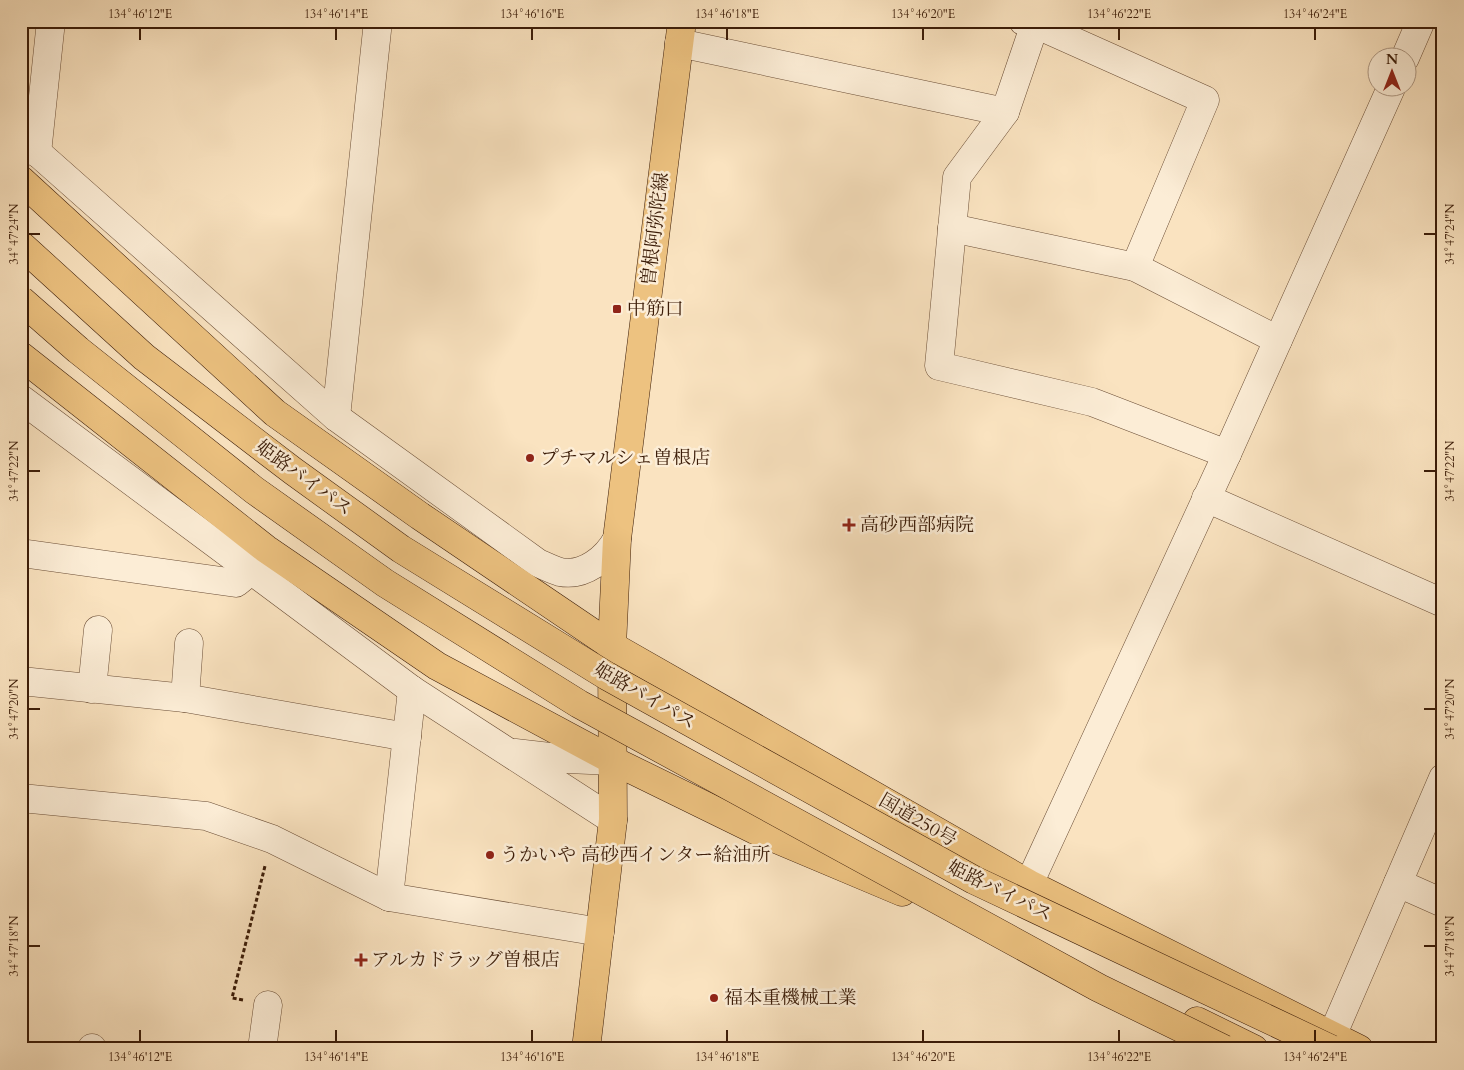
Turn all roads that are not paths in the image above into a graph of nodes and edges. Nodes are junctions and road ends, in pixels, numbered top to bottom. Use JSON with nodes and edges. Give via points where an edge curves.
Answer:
{"nodes":[{"id":1,"x":51,"y":21,"type":"edge"},
{"id":2,"x":378,"y":21,"type":"edge"},
{"id":3,"x":1421,"y":21,"type":"edge"},
{"id":4,"x":1031,"y":22,"type":"edge"},
{"id":5,"x":680,"y":32,"type":"edge"},
{"id":6,"x":1409,"y":48,"type":"edge"},
{"id":7,"x":1387,"y":98,"type":"edge"},
{"id":8,"x":1005,"y":112,"type":"junction"},
{"id":9,"x":29,"y":145,"type":"edge"},
{"id":10,"x":21,"y":180,"type":"edge"},
{"id":11,"x":952,"y":228,"type":"junction"},
{"id":12,"x":21,"y":245,"type":"edge"},
{"id":13,"x":1135,"y":267,"type":"junction"},
{"id":14,"x":21,"y":300,"type":"edge"},
{"id":15,"x":1278,"y":340,"type":"junction"},
{"id":16,"x":21,"y":356,"type":"edge"},
{"id":17,"x":21,"y":399,"type":"edge"},
{"id":18,"x":336,"y":417,"type":"junction"},
{"id":19,"x":1226,"y":454,"type":"junction"},
{"id":20,"x":435,"y":489,"type":"junction"},
{"id":21,"x":121,"y":490,"type":"dead end"},
{"id":22,"x":1206,"y":498,"type":"junction"},
{"id":23,"x":420,"y":516,"type":"junction"},
{"id":24,"x":617,"y":539,"type":"junction"},
{"id":25,"x":482,"y":541,"type":"junction"},
{"id":26,"x":21,"y":553,"type":"edge"},
{"id":27,"x":538,"y":564,"type":"junction"},
{"id":28,"x":252,"y":570,"type":"junction"},
{"id":29,"x":523,"y":586,"type":"junction"},
{"id":30,"x":1443,"y":603,"type":"edge"},
{"id":31,"x":98,"y":630,"type":"dead end"},
{"id":32,"x":189,"y":643,"type":"dead end"},
{"id":33,"x":612,"y":646,"type":"junction"},
{"id":34,"x":21,"y":681,"type":"edge"},
{"id":35,"x":92,"y":689,"type":"junction"},
{"id":36,"x":412,"y":690,"type":"junction"},
{"id":37,"x":184,"y":698,"type":"junction"},
{"id":38,"x":407,"y":737,"type":"junction"},
{"id":39,"x":509,"y":752,"type":"junction"},
{"id":40,"x":614,"y":761,"type":"junction"},
{"id":41,"x":1443,"y":778,"type":"edge"},
{"id":42,"x":21,"y":798,"type":"edge"},
{"id":43,"x":613,"y":820,"type":"junction"},
{"id":44,"x":1398,"y":883,"type":"junction"},
{"id":45,"x":1029,"y":884,"type":"junction"},
{"id":46,"x":389,"y":897,"type":"junction"},
{"id":47,"x":1443,"y":903,"type":"edge"},
{"id":48,"x":600,"y":932,"type":"junction"},
{"id":49,"x":268,"y":1005,"type":"road end"},
{"id":50,"x":1331,"y":1042,"type":"edge"},
{"id":51,"x":262,"y":1049,"type":"edge"},
{"id":52,"x":586,"y":1049,"type":"edge"},
{"id":53,"x":1224,"y":1049,"type":"edge"},
{"id":54,"x":1254,"y":1049,"type":"edge"},
{"id":55,"x":1359,"y":1049,"type":"edge"}],
"edges":[{"from":1,"to":9,"type":"street"},
{"from":2,"to":18,"type":"street"},
{"from":3,"to":6,"type":"street"},
{"from":4,"to":8,"type":"street"},
{"from":4,"to":13,"type":"street","via":[[1205,100]]},
{"from":5,"to":8,"type":"street"},
{"from":5,"to":24,"type":"main road","name":"曽根阿弥陀線"},
{"from":7,"to":15,"type":"street"},
{"from":8,"to":11,"type":"street","via":[[957,177]]},
{"from":9,"to":18,"type":"street"},
{"from":10,"to":23,"type":"main road","name":"国道250号","via":[[275,413]]},
{"from":11,"to":13,"type":"street"},
{"from":11,"to":19,"type":"street","via":[[940,366],[1092,402]]},
{"from":12,"to":50,"type":"main road","name":"姫路バイパス","bridge":true,"via":[[144,357],[294,471],[401,548],[607,676],[974,880]]},
{"from":13,"to":15,"type":"street"},
{"from":14,"to":53,"type":"main road","name":"姫路バイパス","bridge":true,"via":[[78,350],[254,490],[385,583],[562,694],[1099,988]]},
{"from":15,"to":19,"type":"street"},
{"from":16,"to":40,"type":"main road","via":[[266,548],[437,666]]},
{"from":17,"to":28,"type":"street"},
{"from":18,"to":20,"type":"street"},
{"from":19,"to":22,"type":"street"},
{"from":20,"to":25,"type":"street"},
{"from":20,"to":27,"type":"street"},
{"from":21,"to":28,"type":"street"},
{"from":22,"to":30,"type":"street"},
{"from":22,"to":45,"type":"street"},
{"from":23,"to":25,"type":"street"},
{"from":23,"to":29,"type":"main road","name":"国道250号"},
{"from":24,"to":27,"type":"street","via":[[610,551],[588,568],[564,572]]},
{"from":24,"to":33,"type":"main road","name":"曽根阿弥陀線"},
{"from":25,"to":27,"type":"street"},
{"from":25,"to":29,"type":"street"},
{"from":26,"to":28,"type":"street","via":[[236,583]]},
{"from":28,"to":36,"type":"street"},
{"from":29,"to":33,"type":"main road","name":"国道250号"},
{"from":31,"to":35,"type":"street"},
{"from":32,"to":37,"type":"street"},
{"from":33,"to":40,"type":"main road"},
{"from":33,"to":45,"type":"main road","name":"国道250号"},
{"from":34,"to":35,"type":"street"},
{"from":35,"to":37,"type":"street"},
{"from":36,"to":38,"type":"street"},
{"from":36,"to":39,"type":"street"},
{"from":37,"to":38,"type":"street"},
{"from":38,"to":46,"type":"street"},
{"from":39,"to":40,"type":"street"},
{"from":39,"to":43,"type":"street"},
{"from":40,"to":43,"type":"main road"},
{"from":40,"to":54,"type":"main road","via":[[755,830],[1105,977]]},
{"from":41,"to":44,"type":"street"},
{"from":42,"to":46,"type":"street","via":[[206,816],[272,839]]},
{"from":43,"to":48,"type":"main road"},
{"from":44,"to":47,"type":"street"},
{"from":44,"to":50,"type":"street"},
{"from":45,"to":50,"type":"main road","name":"国道250号"},
{"from":46,"to":48,"type":"street"},
{"from":48,"to":52,"type":"main road"},
{"from":49,"to":51,"type":"street"},
{"from":50,"to":55,"type":"main road","name":"国道250号"}]}
